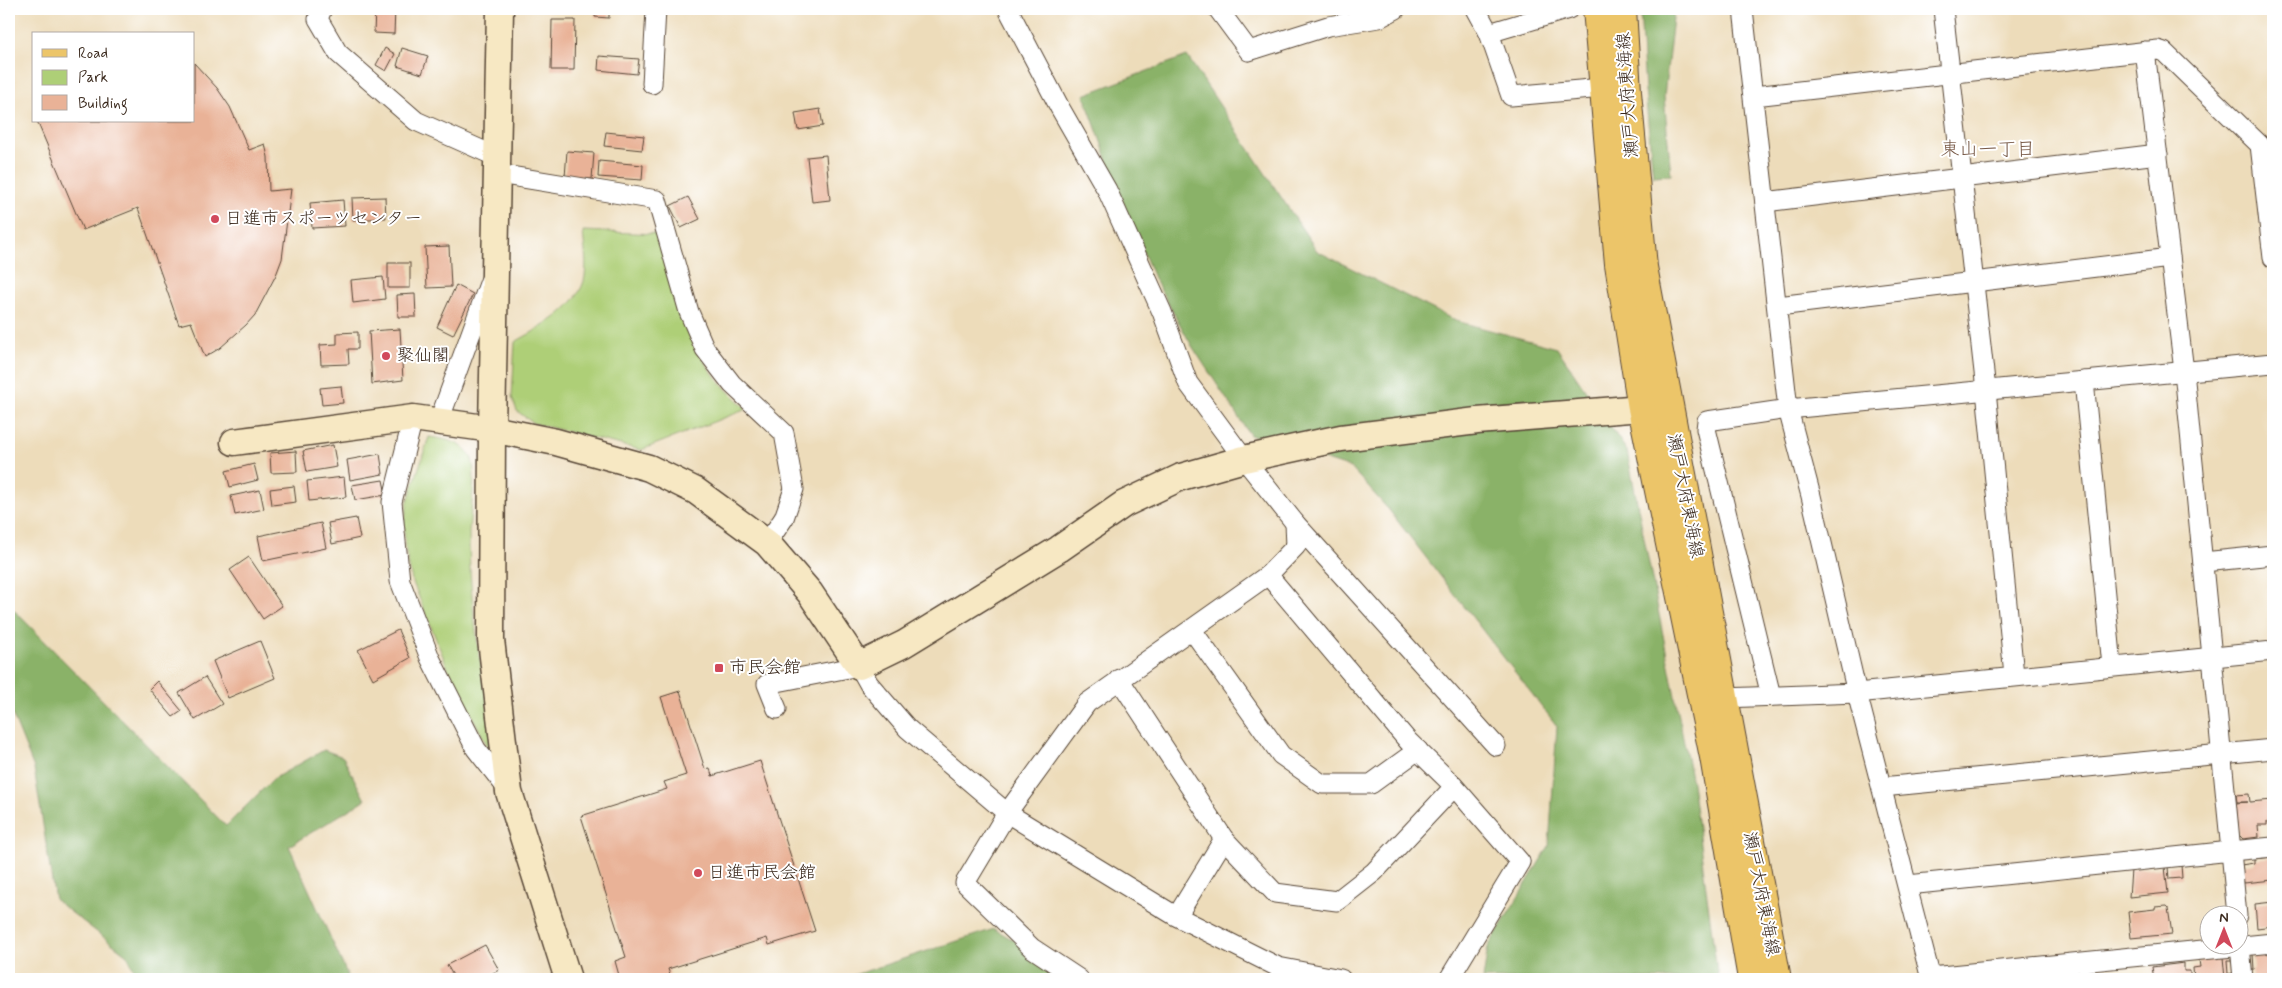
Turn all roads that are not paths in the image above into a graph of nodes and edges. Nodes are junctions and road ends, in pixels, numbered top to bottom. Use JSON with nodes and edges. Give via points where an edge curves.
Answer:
{"nodes":[{"id":1,"x":322,"y":9,"type":"edge"},
{"id":2,"x":500,"y":9,"type":"edge"},
{"id":3,"x":656,"y":9,"type":"edge"},
{"id":4,"x":1008,"y":9,"type":"edge"},
{"id":5,"x":1218,"y":9,"type":"edge"},
{"id":6,"x":1396,"y":9,"type":"edge"},
{"id":7,"x":1476,"y":9,"type":"edge"},
{"id":8,"x":1569,"y":9,"type":"edge"},
{"id":9,"x":1597,"y":9,"type":"edge"},
{"id":10,"x":1622,"y":9,"type":"edge"},
{"id":11,"x":1743,"y":9,"type":"edge"},
{"id":12,"x":1943,"y":9,"type":"edge"},
{"id":13,"x":1489,"y":33,"type":"junction"},
{"id":14,"x":2145,"y":51,"type":"junction"},
{"id":15,"x":1950,"y":73,"type":"junction"},
{"id":16,"x":652,"y":84,"type":"dead end"},
{"id":17,"x":1603,"y":88,"type":"junction"},
{"id":18,"x":1754,"y":96,"type":"junction"},
{"id":19,"x":2158,"y":154,"type":"junction"},
{"id":20,"x":497,"y":166,"type":"junction"},
{"id":21,"x":1962,"y":179,"type":"junction"},
{"id":22,"x":1765,"y":202,"type":"junction"},
{"id":23,"x":2272,"y":230,"type":"edge"},
{"id":24,"x":2170,"y":258,"type":"junction"},
{"id":25,"x":2273,"y":258,"type":"edge"},
{"id":26,"x":496,"y":266,"type":"junction"},
{"id":27,"x":1974,"y":282,"type":"junction"},
{"id":28,"x":1778,"y":306,"type":"junction"},
{"id":29,"x":2273,"y":363,"type":"edge"},
{"id":30,"x":2184,"y":371,"type":"junction"},
{"id":31,"x":2084,"y":381,"type":"junction"},
{"id":32,"x":1986,"y":390,"type":"junction"},
{"id":33,"x":1642,"y":408,"type":"junction"},
{"id":34,"x":1788,"y":409,"type":"junction"},
{"id":35,"x":426,"y":420,"type":"junction"},
{"id":36,"x":492,"y":429,"type":"junction"},
{"id":37,"x":234,"y":442,"type":"dead end"},
{"id":38,"x":1244,"y":459,"type":"junction"},
{"id":39,"x":1295,"y":523,"type":"junction"},
{"id":40,"x":767,"y":543,"type":"junction"},
{"id":41,"x":2273,"y":555,"type":"edge"},
{"id":42,"x":2203,"y":562,"type":"junction"},
{"id":43,"x":1268,"y":575,"type":"junction"},
{"id":44,"x":1192,"y":630,"type":"junction"},
{"id":45,"x":2273,"y":651,"type":"edge"},
{"id":46,"x":2212,"y":657,"type":"junction"},
{"id":47,"x":859,"y":666,"type":"junction"},
{"id":48,"x":2112,"y":666,"type":"junction"},
{"id":49,"x":2014,"y":676,"type":"junction"},
{"id":50,"x":1119,"y":679,"type":"junction"},
{"id":51,"x":1857,"y":692,"type":"junction"},
{"id":52,"x":1771,"y":696,"type":"junction"},
{"id":53,"x":1723,"y":698,"type":"junction"},
{"id":54,"x":777,"y":709,"type":"dead end"},
{"id":55,"x":1496,"y":746,"type":"dead end"},
{"id":56,"x":2273,"y":749,"type":"edge"},
{"id":57,"x":1418,"y":750,"type":"junction"},
{"id":58,"x":2221,"y":754,"type":"junction"},
{"id":59,"x":1454,"y":788,"type":"junction"},
{"id":60,"x":1882,"y":788,"type":"junction"},
{"id":61,"x":509,"y":792,"type":"junction"},
{"id":62,"x":1007,"y":813,"type":"junction"},
{"id":63,"x":1224,"y":839,"type":"junction"},
{"id":64,"x":2273,"y":847,"type":"edge"},
{"id":65,"x":2231,"y":851,"type":"junction"},
{"id":66,"x":1908,"y":885,"type":"junction"},
{"id":67,"x":2236,"y":906,"type":"edge"},
{"id":68,"x":1177,"y":916,"type":"junction"},
{"id":69,"x":2273,"y":943,"type":"edge"},
{"id":70,"x":2250,"y":944,"type":"edge"},
{"id":71,"x":2200,"y":949,"type":"edge"},
{"id":72,"x":2241,"y":956,"type":"edge"},
{"id":73,"x":1931,"y":978,"type":"edge"},
{"id":74,"x":568,"y":979,"type":"edge"},
{"id":75,"x":1079,"y":979,"type":"edge"},
{"id":76,"x":1341,"y":979,"type":"edge"},
{"id":77,"x":1449,"y":979,"type":"edge"},
{"id":78,"x":1752,"y":979,"type":"edge"},
{"id":79,"x":1777,"y":979,"type":"edge"},
{"id":80,"x":2243,"y":979,"type":"edge"}],
"edges":[{"from":1,"to":20,"type":"street","via":[[318,19],[338,53],[416,121]]},
{"from":2,"to":20,"type":"street"},
{"from":3,"to":16,"type":"street"},
{"from":4,"to":38,"type":"street","via":[[1106,190],[1162,312],[1188,383]]},
{"from":5,"to":6,"type":"street","via":[[1249,50],[1328,26],[1378,18]]},
{"from":7,"to":13,"type":"street"},
{"from":8,"to":13,"type":"street"},
{"from":9,"to":17,"type":"main road","name":"瀬戸大府東海線"},
{"from":10,"to":53,"type":"main road","name":"瀬戸大府東海線","via":[[1626,92],[1643,268]]},
{"from":11,"to":18,"type":"street"},
{"from":12,"to":15,"type":"street"},
{"from":13,"to":17,"type":"street","via":[[1511,96]]},
{"from":14,"to":15,"type":"street"},
{"from":14,"to":19,"type":"street"},
{"from":14,"to":23,"type":"street","via":[[2164,52],[2260,145]]},
{"from":15,"to":18,"type":"street"},
{"from":15,"to":21,"type":"street"},
{"from":17,"to":33,"type":"main road","name":"瀬戸大府東海線","via":[[1619,264]]},
{"from":18,"to":22,"type":"street"},
{"from":19,"to":21,"type":"street"},
{"from":19,"to":24,"type":"street"},
{"from":20,"to":26,"type":"street"},
{"from":20,"to":40,"type":"street","via":[[657,200],[689,312],[705,349],[732,384],[784,433],[794,489],[784,518]]},
{"from":21,"to":22,"type":"street"},
{"from":21,"to":27,"type":"street"},
{"from":22,"to":28,"type":"street"},
{"from":23,"to":25,"type":"street"},
{"from":24,"to":27,"type":"street"},
{"from":24,"to":30,"type":"street"},
{"from":26,"to":35,"type":"street"},
{"from":26,"to":36,"type":"street"},
{"from":27,"to":28,"type":"street"},
{"from":27,"to":32,"type":"street"},
{"from":28,"to":34,"type":"street"},
{"from":29,"to":30,"type":"street"},
{"from":30,"to":31,"type":"street"},
{"from":30,"to":42,"type":"street"},
{"from":31,"to":32,"type":"street"},
{"from":31,"to":48,"type":"street"},
{"from":32,"to":34,"type":"street"},
{"from":32,"to":49,"type":"street"},
{"from":33,"to":38,"type":"street","via":[[1477,421],[1341,438]]},
{"from":33,"to":78,"type":"main road","name":"瀬戸大府東海線","via":[[1714,757]]},
{"from":34,"to":51,"type":"street"},
{"from":34,"to":52,"type":"street","via":[[1717,418],[1705,424]]},
{"from":35,"to":36,"type":"street"},
{"from":35,"to":37,"type":"street"},
{"from":35,"to":61,"type":"street","via":[[392,502],[400,581],[430,658],[476,749]]},
{"from":36,"to":40,"type":"street","via":[[556,442],[649,468],[696,491]]},
{"from":36,"to":61,"type":"street","via":[[491,640]]},
{"from":38,"to":39,"type":"street"},
{"from":38,"to":47,"type":"street","via":[[1181,477],[1124,504],[904,644]]},
{"from":39,"to":43,"type":"street","via":[[1296,546]]},
{"from":39,"to":55,"type":"street"},
{"from":40,"to":47,"type":"street","via":[[810,593]]},
{"from":41,"to":42,"type":"street"},
{"from":42,"to":46,"type":"street"},
{"from":43,"to":44,"type":"street"},
{"from":43,"to":57,"type":"street"},
{"from":44,"to":50,"type":"street"},
{"from":44,"to":57,"type":"street","via":[[1281,755],[1322,784],[1371,784]]},
{"from":45,"to":46,"type":"street"},
{"from":46,"to":48,"type":"street"},
{"from":46,"to":58,"type":"street"},
{"from":47,"to":54,"type":"street","via":[[767,684]]},
{"from":47,"to":62,"type":"street","via":[[908,729]]},
{"from":48,"to":49,"type":"street"},
{"from":49,"to":51,"type":"street"},
{"from":50,"to":62,"type":"street","via":[[1087,703]]},
{"from":50,"to":63,"type":"street"},
{"from":51,"to":52,"type":"street"},
{"from":51,"to":60,"type":"street"},
{"from":52,"to":53,"type":"street"},
{"from":53,"to":79,"type":"main road","name":"瀬戸大府東海線"},
{"from":56,"to":58,"type":"street"},
{"from":57,"to":59,"type":"street"},
{"from":58,"to":60,"type":"street"},
{"from":58,"to":65,"type":"street"},
{"from":59,"to":63,"type":"street","via":[[1374,872],[1337,901],[1274,893]]},
{"from":59,"to":77,"type":"street","via":[[1520,862]]},
{"from":60,"to":66,"type":"street"},
{"from":61,"to":74,"type":"street"},
{"from":62,"to":68,"type":"street"},
{"from":62,"to":75,"type":"street","via":[[965,883],[1032,948]]},
{"from":63,"to":68,"type":"street"},
{"from":64,"to":65,"type":"street"},
{"from":65,"to":66,"type":"street"},
{"from":65,"to":67,"type":"street"},
{"from":66,"to":73,"type":"street"},
{"from":68,"to":76,"type":"street","via":[[1278,967]]},
{"from":69,"to":70,"type":"street"},
{"from":71,"to":73,"type":"street"},
{"from":72,"to":80,"type":"street"}]}
